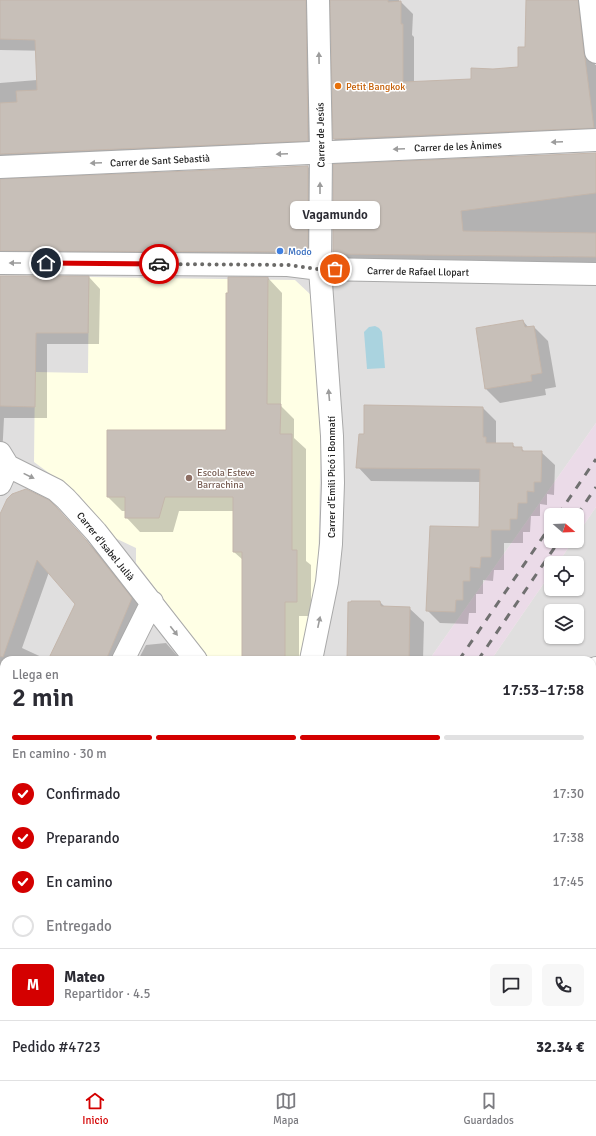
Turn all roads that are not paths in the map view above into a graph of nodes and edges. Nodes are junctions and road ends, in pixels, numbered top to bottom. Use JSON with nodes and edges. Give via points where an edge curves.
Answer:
{"nodes":[{"id":1,"x":318,"y":0,"type":"edge"},
{"id":2,"x":590,"y":0,"type":"edge"},
{"id":3,"x":596,"y":52,"type":"edge"},
{"id":4,"x":596,"y":140,"type":"edge"},
{"id":5,"x":321,"y":152,"type":"junction"},
{"id":6,"x":0,"y":167,"type":"edge"},
{"id":7,"x":0,"y":263,"type":"edge"},
{"id":8,"x":320,"y":269,"type":"junction"},
{"id":9,"x":596,"y":274,"type":"edge"},
{"id":10,"x":3,"y":467,"type":"edge"},
{"id":11,"x":152,"y":602,"type":"junction"},
{"id":12,"x":125,"y":656,"type":"edge"},
{"id":13,"x":193,"y":656,"type":"edge"},
{"id":14,"x":312,"y":656,"type":"edge"}],
"edges":[{"from":5,"to":1,"type":"street","name":"Carrer de Jesús","one_way":true},
{"from":2,"to":3,"type":"street"},
{"from":4,"to":5,"type":"street","name":"Carrer de les Ànimes","one_way":true},
{"from":5,"to":6,"type":"street","name":"Carrer de Sant Sebastià","one_way":true},
{"from":8,"to":5,"type":"street","name":"Carrer de Jesús","one_way":true},
{"from":8,"to":7,"type":"street","name":"Carrer de Rafael Llopart","one_way":true,"via":[[288,265]]},
{"from":8,"to":9,"type":"street","name":"Carrer de Rafael Llopart"},
{"from":14,"to":8,"type":"street","name":"Carrer d'Emili Picó i Bonmatí","one_way":true,"via":[[328,582],[332,537],[332,436]]},
{"from":10,"to":11,"type":"street","name":"Carrer d'Isabel Julià","one_way":true,"via":[[56,490],[66,499]]},
{"from":11,"to":12,"type":"street"},
{"from":11,"to":13,"type":"street","name":"Carrer d'Isabel Julià","one_way":true}]}
